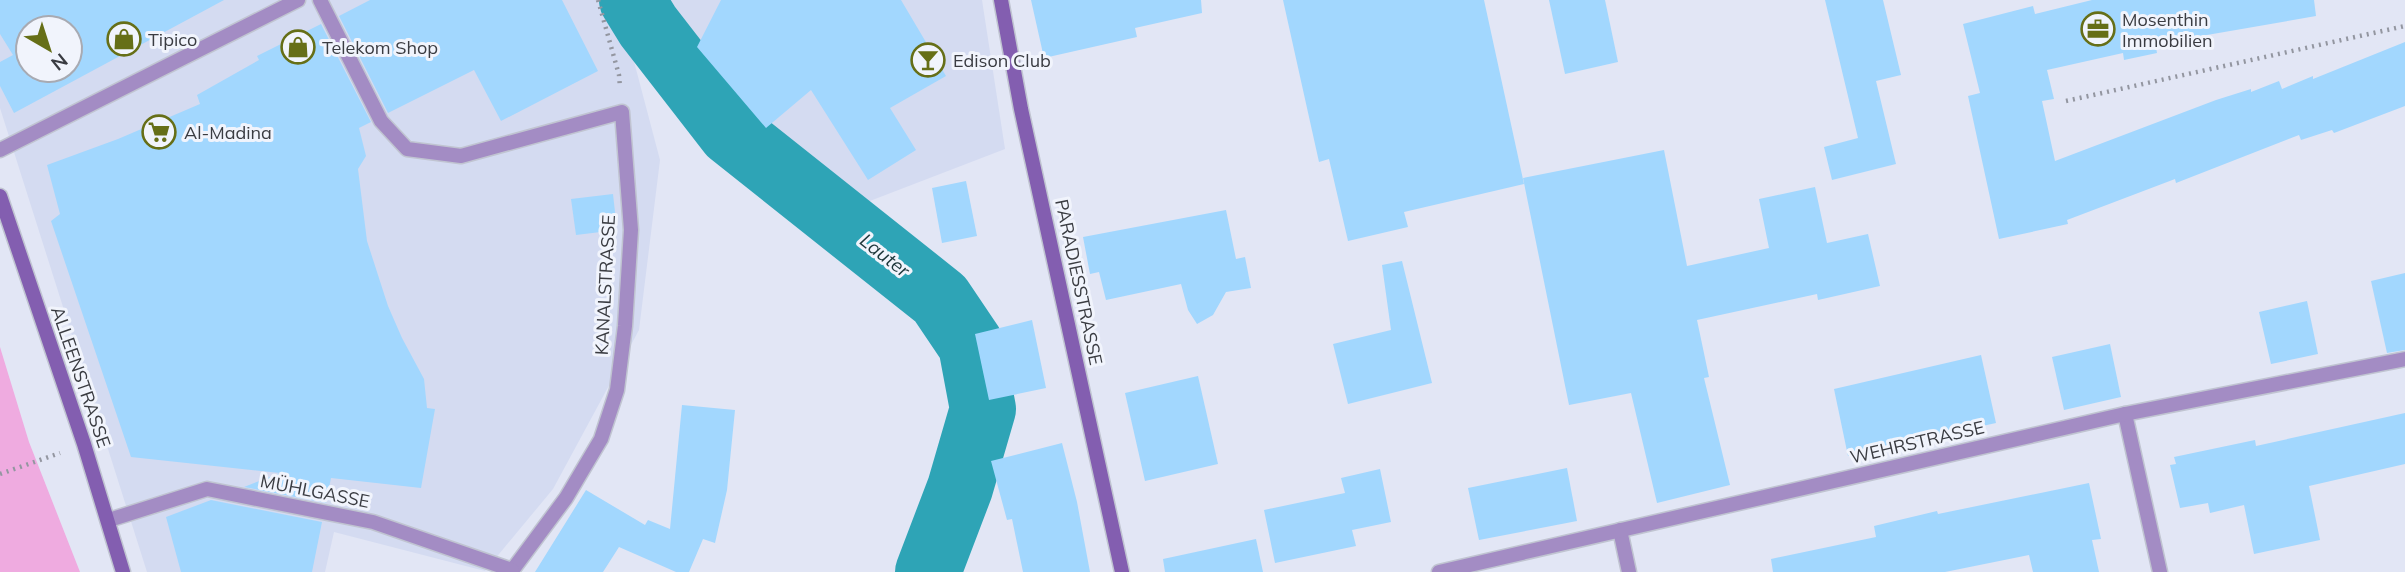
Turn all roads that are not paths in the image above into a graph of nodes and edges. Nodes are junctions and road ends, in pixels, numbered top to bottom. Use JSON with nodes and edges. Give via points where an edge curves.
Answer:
{"nodes":[{"id":1,"x":298,"y":0,"type":"edge"},
{"id":2,"x":320,"y":0,"type":"edge"},
{"id":3,"x":1001,"y":0,"type":"edge"},
{"id":4,"x":0,"y":150,"type":"edge"},
{"id":5,"x":0,"y":196,"type":"edge"},
{"id":6,"x":2405,"y":359,"type":"edge"},
{"id":7,"x":2125,"y":414,"type":"junction"},
{"id":8,"x":109,"y":520,"type":"junction"},
{"id":9,"x":1620,"y":530,"type":"junction"},
{"id":10,"x":512,"y":571,"type":"edge"},
{"id":11,"x":123,"y":572,"type":"edge"},
{"id":12,"x":1122,"y":572,"type":"edge"},
{"id":13,"x":1439,"y":572,"type":"edge"},
{"id":14,"x":1629,"y":572,"type":"edge"},
{"id":15,"x":2160,"y":572,"type":"edge"}],
"edges":[{"from":1,"to":4,"type":"street"},
{"from":2,"to":10,"type":"street","name":"KANALSTRASSE","via":[[381,121],[407,149],[461,156],[622,112],[631,230],[617,390],[601,439],[566,498]]},
{"from":3,"to":12,"type":"main road","name":"PARADIESSTRASSE"},
{"from":5,"to":8,"type":"main road","name":"ALLEENSTRASSE"},
{"from":6,"to":7,"type":"street","name":"WEHRSTRASSE"},
{"from":7,"to":9,"type":"street","name":"WEHRSTRASSE"},
{"from":7,"to":15,"type":"street"},
{"from":8,"to":10,"type":"street","name":"MÜHLGASSE","via":[[207,489],[373,522]]},
{"from":8,"to":11,"type":"main road","name":"ALLEENSTRASSE"},
{"from":9,"to":13,"type":"street","name":"WEHRSTRASSE"},
{"from":9,"to":14,"type":"street"}]}
